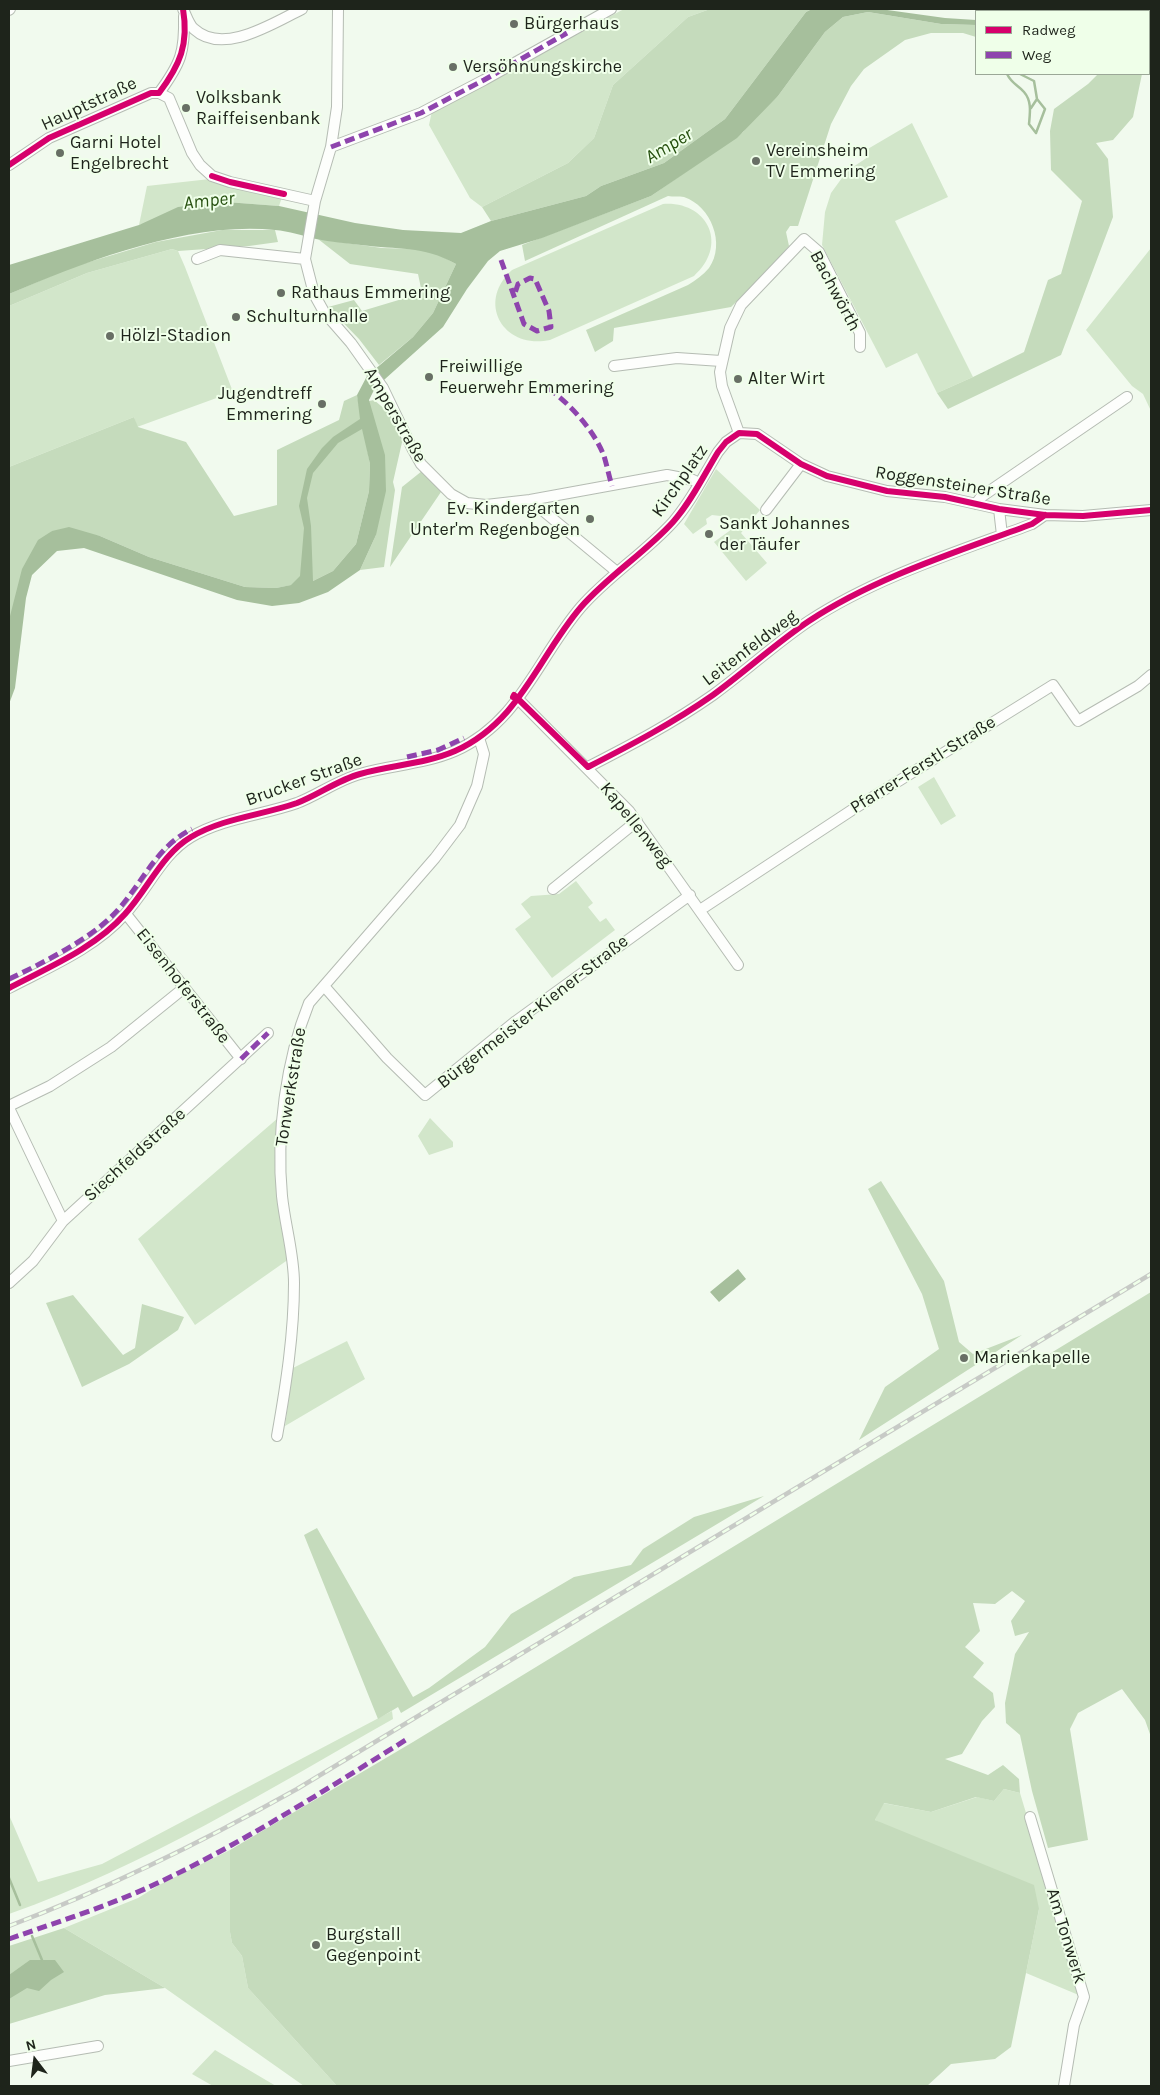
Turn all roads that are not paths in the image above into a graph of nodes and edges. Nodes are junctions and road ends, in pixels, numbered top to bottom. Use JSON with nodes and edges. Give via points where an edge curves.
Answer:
{"nodes":[{"id":1,"x":183,"y":9,"type":"edge"},
{"id":2,"x":302,"y":9,"type":"edge"},
{"id":3,"x":338,"y":9,"type":"edge"},
{"id":4,"x":611,"y":9,"type":"edge"},
{"id":5,"x":159,"y":93,"type":"junction"},
{"id":6,"x":331,"y":148,"type":"junction"},
{"id":7,"x":9,"y":165,"type":"edge"},
{"id":8,"x":314,"y":206,"type":"junction"},
{"id":9,"x":197,"y":259,"type":"dead end"},
{"id":10,"x":305,"y":259,"type":"junction"},
{"id":11,"x":860,"y":347,"type":"dead end"},
{"id":12,"x":721,"y":361,"type":"junction"},
{"id":13,"x":614,"y":366,"type":"dead end"},
{"id":14,"x":1127,"y":397,"type":"dead end"},
{"id":15,"x":738,"y":432,"type":"junction"},
{"id":16,"x":801,"y":464,"type":"junction"},
{"id":17,"x":699,"y":483,"type":"junction"},
{"id":18,"x":530,"y":500,"type":"junction"},
{"id":19,"x":976,"y":504,"type":"junction"},
{"id":20,"x":999,"y":509,"type":"junction"},
{"id":21,"x":766,"y":510,"type":"dead end"},
{"id":22,"x":1151,"y":510,"type":"edge"},
{"id":23,"x":1045,"y":515,"type":"junction"},
{"id":24,"x":1002,"y":535,"type":"junction"},
{"id":25,"x":658,"y":537,"type":"joint"},
{"id":26,"x":617,"y":572,"type":"junction"},
{"id":27,"x":1151,"y":676,"type":"edge"},
{"id":28,"x":518,"y":699,"type":"junction"},
{"id":29,"x":479,"y":738,"type":"junction"},
{"id":30,"x":588,"y":767,"type":"junction"},
{"id":31,"x":636,"y":821,"type":"junction"},
{"id":32,"x":553,"y":889,"type":"dead end"},
{"id":33,"x":690,"y":895,"type":"junction"},
{"id":34,"x":700,"y":910,"type":"junction"},
{"id":35,"x":126,"y":914,"type":"junction"},
{"id":36,"x":738,"y":965,"type":"dead end"},
{"id":37,"x":324,"y":986,"type":"junction"},
{"id":38,"x":9,"y":988,"type":"edge"},
{"id":39,"x":184,"y":988,"type":"junction"},
{"id":40,"x":268,"y":1033,"type":"dead end"},
{"id":41,"x":241,"y":1059,"type":"junction"},
{"id":42,"x":9,"y":1107,"type":"edge"},
{"id":43,"x":63,"y":1220,"type":"junction"},
{"id":44,"x":9,"y":1283,"type":"edge"},
{"id":45,"x":277,"y":1436,"type":"dead end"},
{"id":46,"x":1030,"y":1817,"type":"dead end"},
{"id":47,"x":98,"y":2046,"type":"dead end"},
{"id":48,"x":9,"y":2061,"type":"edge"},
{"id":49,"x":1064,"y":2086,"type":"edge"}],
"edges":[{"from":1,"to":2,"type":"street","via":[[192,28],[205,37],[224,40],[244,36]]},
{"from":1,"to":5,"type":"street","via":[[184,41],[180,61]]},
{"from":3,"to":6,"type":"street","name":"Amperstraße","via":[[337,107]]},
{"from":4,"to":6,"type":"street","via":[[421,113]]},
{"from":5,"to":7,"type":"street","name":"Hauptstraße","via":[[151,93],[49,138]]},
{"from":5,"to":8,"type":"street","via":[[169,98],[192,153],[212,176]]},
{"from":6,"to":8,"type":"street","name":"Amperstraße"},
{"from":8,"to":10,"type":"street","name":"Amperstraße"},
{"from":9,"to":10,"type":"street","via":[[220,250]]},
{"from":10,"to":18,"type":"street","name":"Amperstraße","via":[[314,294],[324,312],[383,388],[421,464],[451,494],[467,503],[486,505]]},
{"from":11,"to":12,"type":"street","name":"Bachwörth","via":[[860,333],[819,252],[804,239],[742,305],[730,328]]},
{"from":12,"to":13,"type":"street","via":[[677,358]]},
{"from":12,"to":15,"type":"street","name":"Bachwörth","via":[[722,386]]},
{"from":14,"to":19,"type":"street","name":"Roggensteiner Straße","via":[[981,497]]},
{"from":15,"to":16,"type":"street","name":"Roggensteiner Straße","via":[[757,434]]},
{"from":15,"to":17,"type":"street","name":"Kirchplatz","via":[[726,442]]},
{"from":16,"to":19,"type":"street","name":"Roggensteiner Straße","via":[[855,485]]},
{"from":16,"to":21,"type":"street"},
{"from":17,"to":18,"type":"street","name":"Amperstraße","via":[[667,475]]},
{"from":17,"to":25,"type":"street","name":"Kirchplatz","via":[[679,515]]},
{"from":18,"to":26,"type":"street"},
{"from":19,"to":20,"type":"street","name":"Roggensteiner Straße"},
{"from":20,"to":23,"type":"street","name":"Roggensteiner Straße"},
{"from":20,"to":24,"type":"street"},
{"from":22,"to":23,"type":"street","name":"Roggensteiner Straße","via":[[1083,516]]},
{"from":23,"to":24,"type":"street","name":"Leitenfeldweg","via":[[1032,524]]},
{"from":24,"to":30,"type":"street","name":"Leitenfeldweg","via":[[900,575],[809,621],[664,727]]},
{"from":25,"to":26,"type":"street","name":"Brucker Straße"},
{"from":26,"to":28,"type":"street","name":"Brucker Straße","via":[[576,613]]},
{"from":27,"to":34,"type":"street","name":"Pfarrer-Ferstl-Straße","via":[[1078,721],[1053,684]]},
{"from":28,"to":29,"type":"street","name":"Brucker Straße","via":[[507,714]]},
{"from":28,"to":30,"type":"street","name":"Kapellenweg"},
{"from":29,"to":35,"type":"street","name":"Brucker Straße","via":[[439,756],[358,775],[298,802],[202,831],[174,850]]},
{"from":29,"to":37,"type":"street","name":"Tonwerkstraße","via":[[484,754],[479,778],[460,825]]},
{"from":30,"to":31,"type":"street","name":"Kapellenweg"},
{"from":31,"to":32,"type":"street"},
{"from":31,"to":33,"type":"street","name":"Kapellenweg"},
{"from":33,"to":34,"type":"street","name":"Kapellenweg"},
{"from":33,"to":37,"type":"street","name":"Bürgermeister-Kiener-Straße","via":[[516,1021],[425,1095],[387,1058]]},
{"from":34,"to":36,"type":"street","name":"Kapellenweg"},
{"from":35,"to":38,"type":"street","name":"Brucker Straße","via":[[88,945]]},
{"from":35,"to":39,"type":"street","name":"Eisenhoferstraße"},
{"from":37,"to":45,"type":"street","name":"Tonwerkstraße","via":[[309,1003],[301,1023],[283,1114],[282,1196],[292,1261],[294,1307]]},
{"from":39,"to":41,"type":"street","name":"Eisenhoferstraße"},
{"from":39,"to":42,"type":"street","via":[[111,1047],[50,1086]]},
{"from":40,"to":41,"type":"street","name":"Siechfeldstraße"},
{"from":41,"to":43,"type":"street","name":"Siechfeldstraße"},
{"from":42,"to":43,"type":"street"},
{"from":43,"to":44,"type":"street","name":"Siechfeldstraße","via":[[33,1261]]},
{"from":46,"to":49,"type":"street","name":"Am Tonwerk","via":[[1084,1997],[1074,2025]]},
{"from":47,"to":48,"type":"street"}]}
